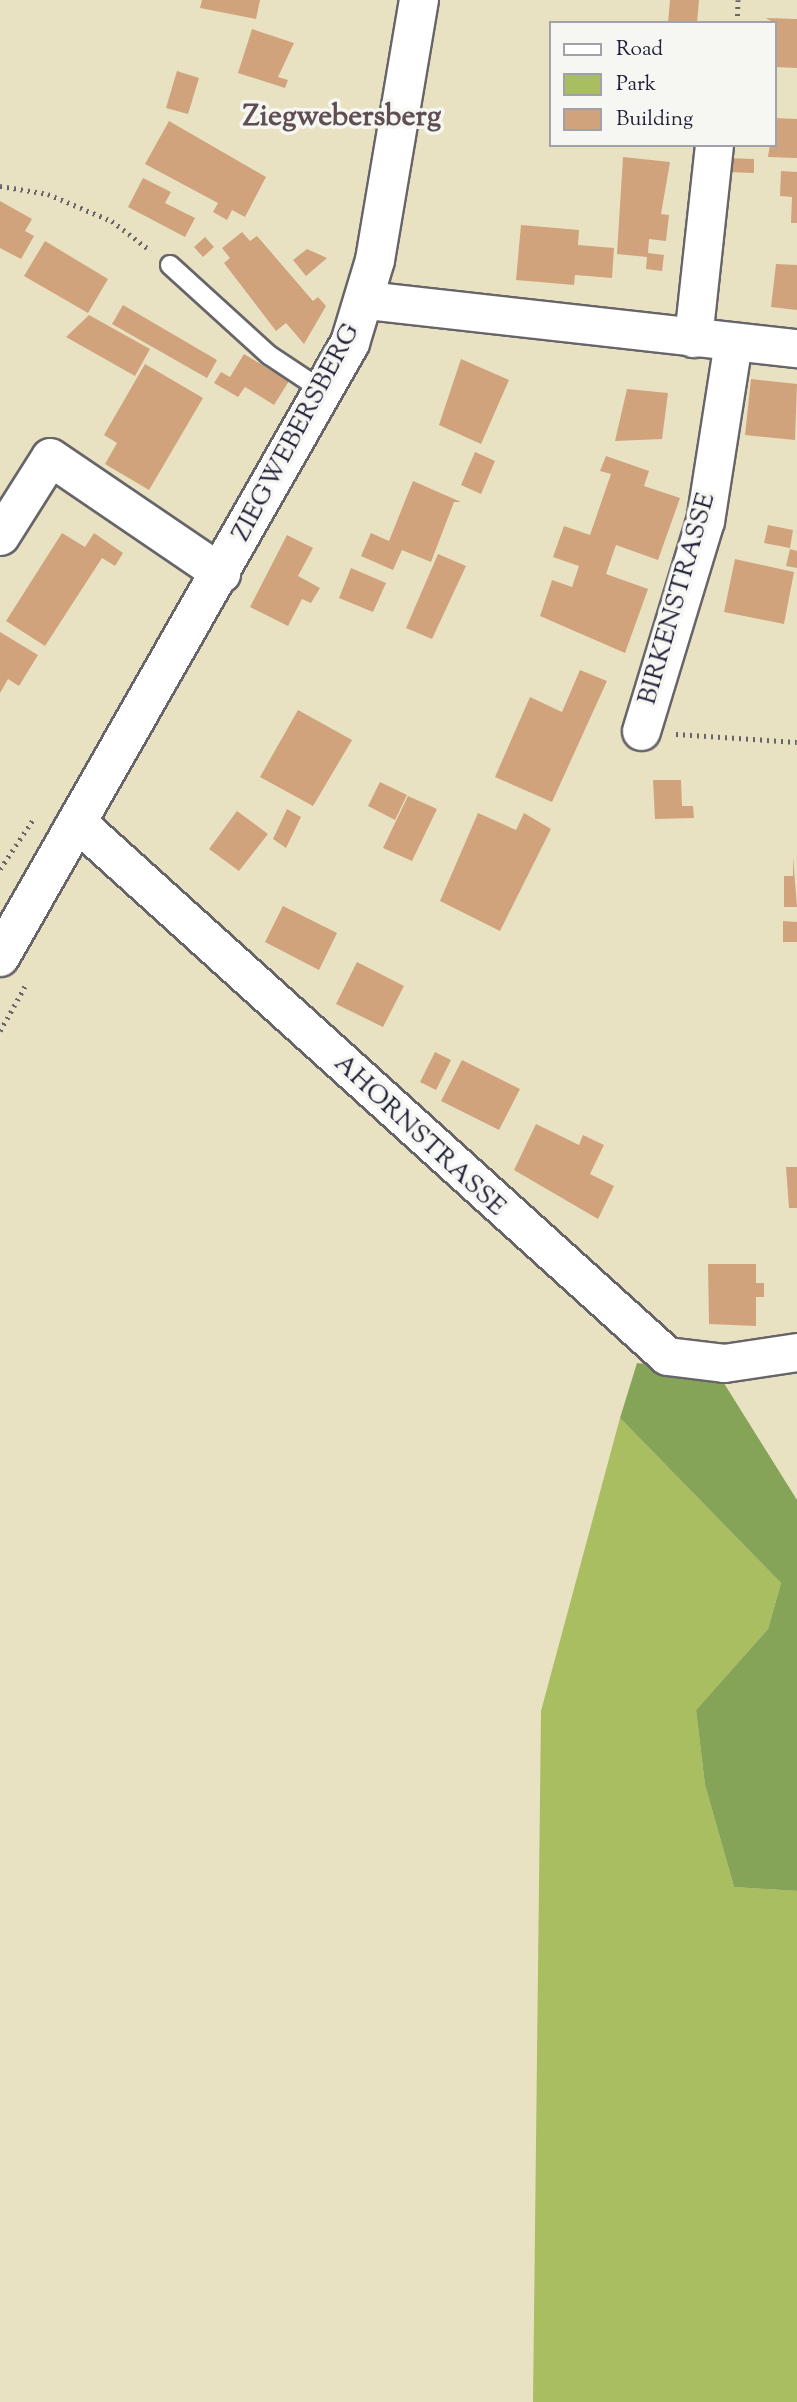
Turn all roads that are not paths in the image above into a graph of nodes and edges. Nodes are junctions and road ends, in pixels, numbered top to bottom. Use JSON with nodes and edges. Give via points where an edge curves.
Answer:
{"nodes":[{"id":1,"x":419,"y":0,"type":"edge"},
{"id":2,"x":714,"y":147,"type":"edge"},
{"id":3,"x":170,"y":265,"type":"road end"},
{"id":4,"x":366,"y":300,"type":"junction"},
{"id":5,"x":693,"y":338,"type":"junction"},
{"id":6,"x":733,"y":343,"type":"junction"},
{"id":7,"x":797,"y":348,"type":"edge"},
{"id":8,"x":325,"y":392,"type":"junction"},
{"id":9,"x":0,"y":536,"type":"edge"},
{"id":10,"x":221,"y":573,"type":"junction"},
{"id":11,"x":641,"y":731,"type":"road end"},
{"id":12,"x":78,"y":823,"type":"junction"},
{"id":13,"x":0,"y":957,"type":"edge"},
{"id":14,"x":797,"y":1352,"type":"edge"}],
"edges":[{"from":1,"to":4,"type":"main road","name":"ZIEGWEBERSBERG"},
{"from":2,"to":5,"type":"street"},
{"from":3,"to":8,"type":"lane","via":[[269,355]]},
{"from":4,"to":5,"type":"street"},
{"from":4,"to":8,"type":"main road","name":"ZIEGWEBERSBERG"},
{"from":5,"to":6,"type":"street"},
{"from":6,"to":7,"type":"street"},
{"from":6,"to":11,"type":"street","name":"BIRKENSTRASSE","via":[[705,521]]},
{"from":8,"to":10,"type":"main road","name":"ZIEGWEBERSBERG"},
{"from":9,"to":10,"type":"street","name":"ZIEGWEBERSBERG","via":[[50,457]]},
{"from":10,"to":12,"type":"main road","name":"ZIEGWEBERSBERG"},
{"from":12,"to":13,"type":"main road","name":"ZIEGWEBERSBERG"},
{"from":12,"to":14,"type":"street","name":"AHORNSTRASSE","via":[[515,1225],[667,1356],[724,1363]]}]}
